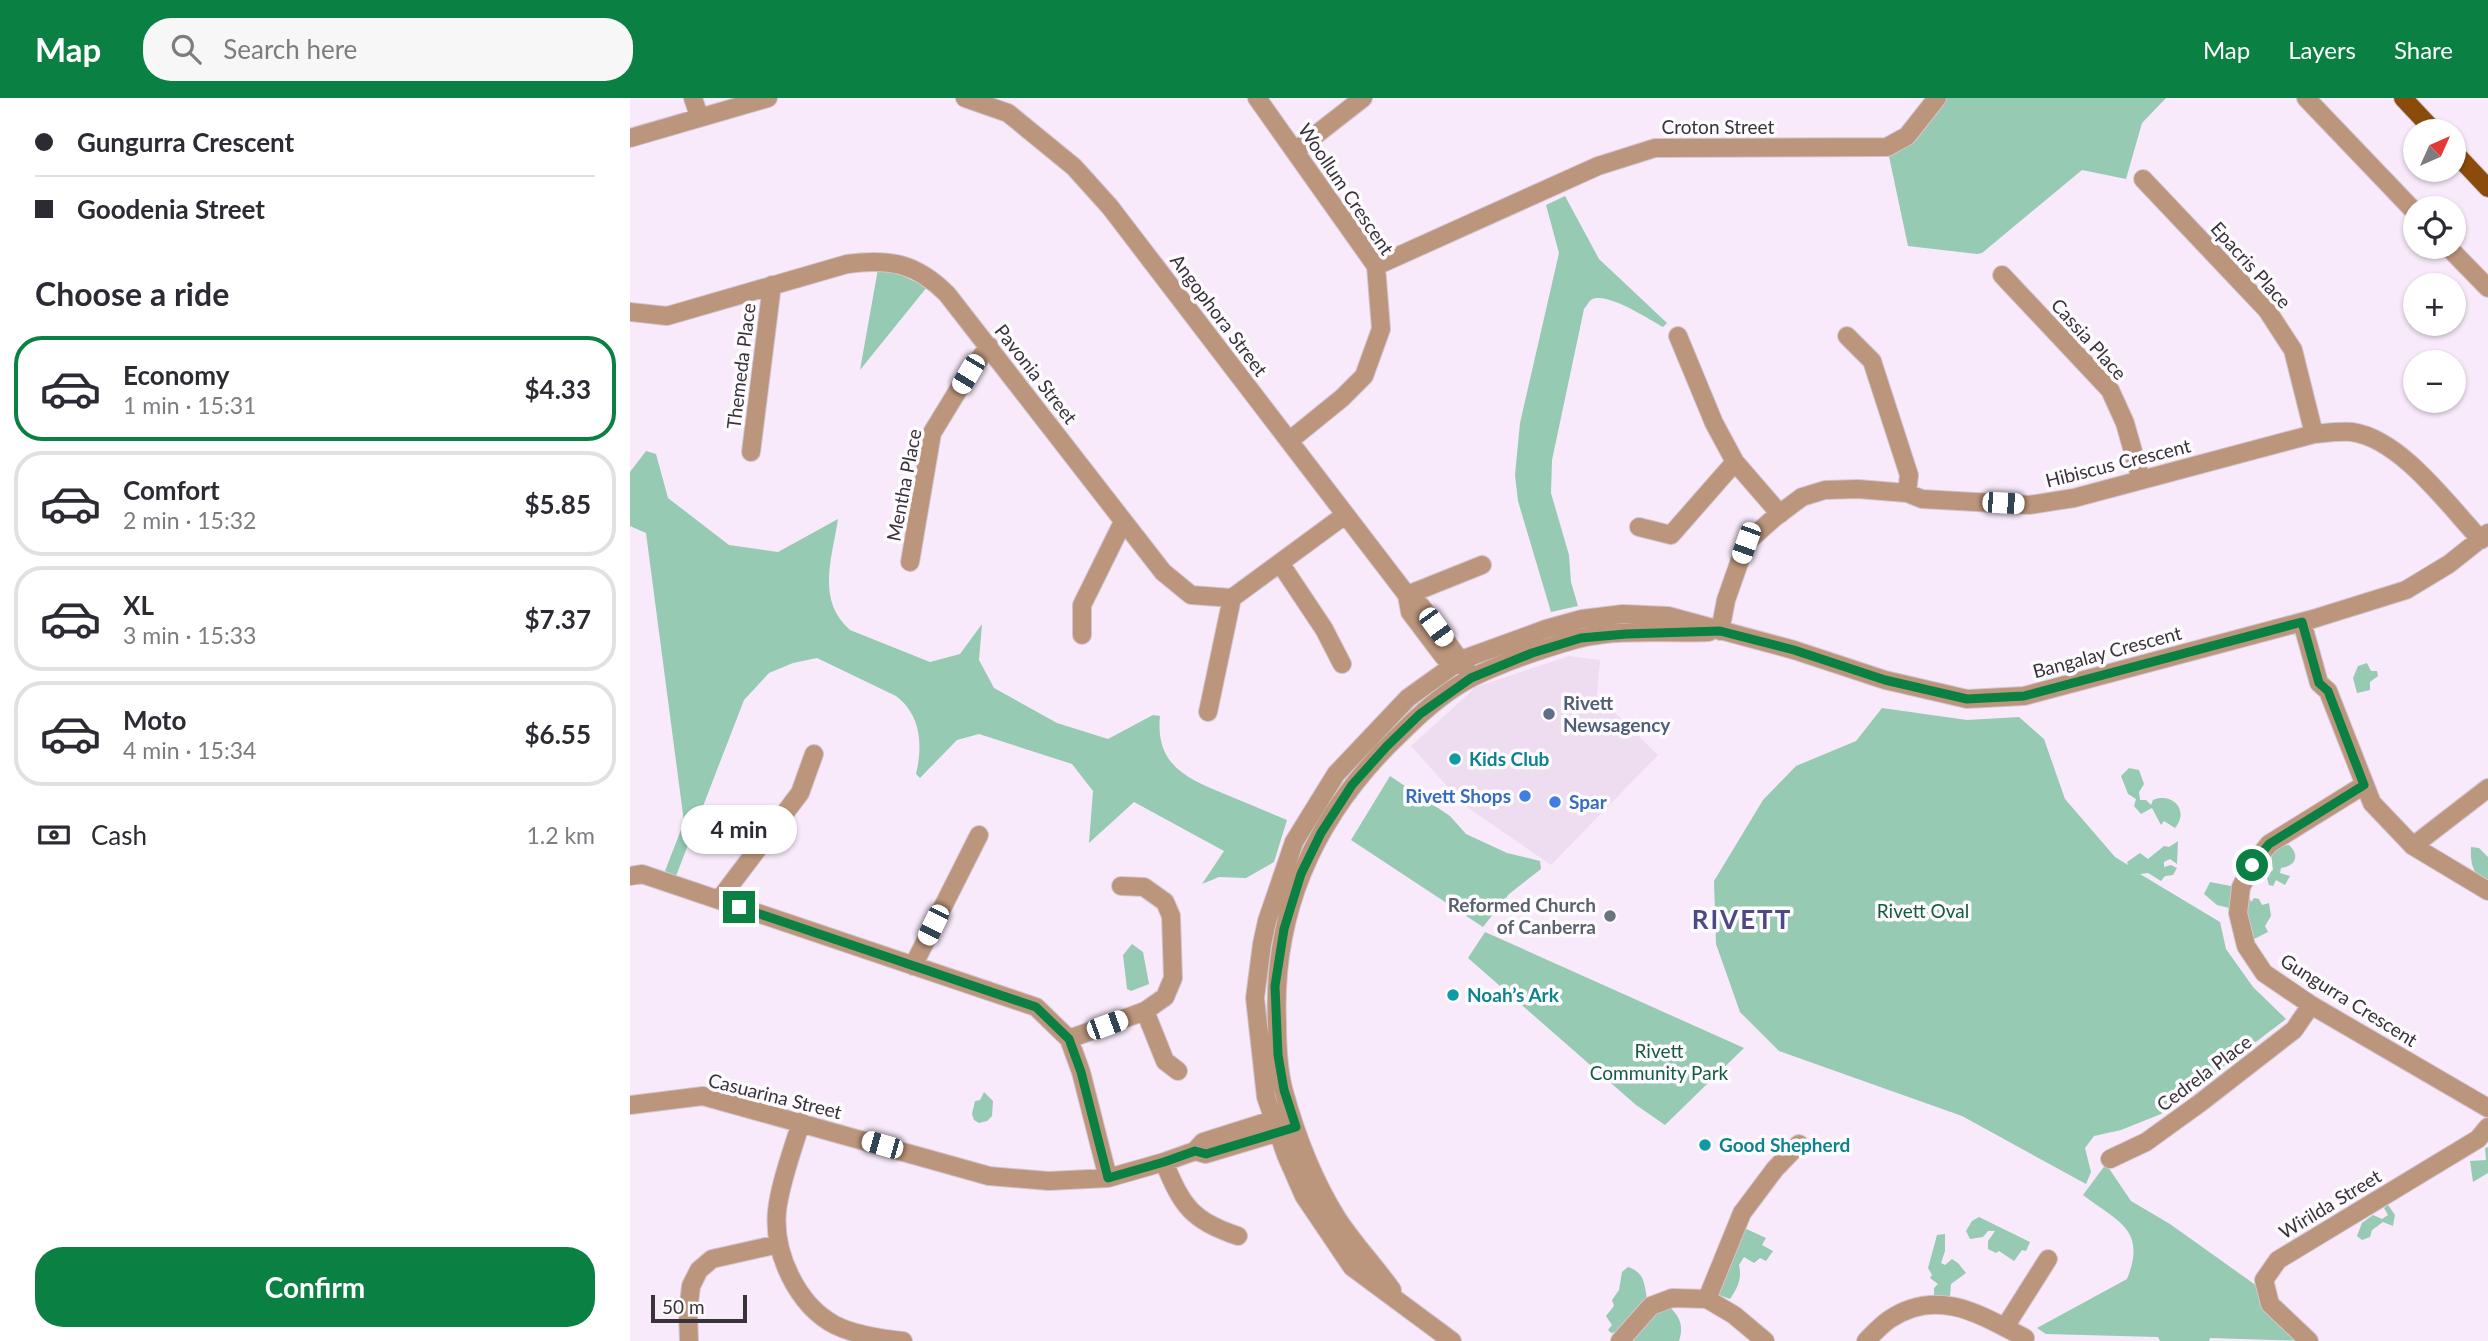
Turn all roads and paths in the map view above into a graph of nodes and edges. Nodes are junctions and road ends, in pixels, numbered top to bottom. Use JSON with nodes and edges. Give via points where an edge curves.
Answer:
{"nodes":[{"id":1,"x":693,"y":98,"type":"edge"},
{"id":2,"x":768,"y":98,"type":"edge"},
{"id":3,"x":965,"y":98,"type":"edge"},
{"id":4,"x":1257,"y":98,"type":"edge"},
{"id":5,"x":1363,"y":98,"type":"edge"},
{"id":6,"x":1937,"y":98,"type":"edge"},
{"id":7,"x":2306,"y":98,"type":"edge"},
{"id":8,"x":2403,"y":98,"type":"edge"},
{"id":9,"x":699,"y":116,"type":"junction"},
{"id":10,"x":2423,"y":119,"type":"edge"},
{"id":11,"x":630,"y":138,"type":"edge"},
{"id":12,"x":1295,"y":151,"type":"junction"},
{"id":13,"x":2466,"y":165,"type":"edge"},
{"id":14,"x":2143,"y":178,"type":"dead end"},
{"id":15,"x":2488,"y":188,"type":"edge"},
{"id":16,"x":2403,"y":199,"type":"edge"},
{"id":17,"x":2460,"y":259,"type":"edge"},
{"id":18,"x":1377,"y":265,"type":"junction"},
{"id":19,"x":2002,"y":275,"type":"dead end"},
{"id":20,"x":772,"y":285,"type":"junction"},
{"id":21,"x":2488,"y":288,"type":"edge"},
{"id":22,"x":630,"y":312,"type":"edge"},
{"id":23,"x":1847,"y":336,"type":"dead end"},
{"id":24,"x":1678,"y":337,"type":"dead end"},
{"id":25,"x":989,"y":346,"type":"junction"},
{"id":26,"x":2314,"y":434,"type":"junction"},
{"id":27,"x":1289,"y":441,"type":"junction"},
{"id":28,"x":751,"y":452,"type":"dead end"},
{"id":29,"x":1735,"y":462,"type":"junction"},
{"id":30,"x":2141,"y":480,"type":"junction"},
{"id":31,"x":1907,"y":493,"type":"junction"},
{"id":32,"x":1780,"y":514,"type":"junction"},
{"id":33,"x":1345,"y":515,"type":"junction"},
{"id":34,"x":1123,"y":522,"type":"junction"},
{"id":35,"x":1639,"y":527,"type":"dead end"},
{"id":36,"x":2484,"y":536,"type":"edge"},
{"id":37,"x":911,"y":562,"type":"dead end"},
{"id":38,"x":1280,"y":563,"type":"junction"},
{"id":39,"x":1482,"y":565,"type":"dead end"},
{"id":40,"x":1407,"y":595,"type":"junction"},
{"id":41,"x":1232,"y":598,"type":"junction"},
{"id":42,"x":2307,"y":621,"type":"junction"},
{"id":43,"x":1720,"y":631,"type":"junction"},
{"id":44,"x":1082,"y":635,"type":"dead end"},
{"id":45,"x":1342,"y":664,"type":"dead end"},
{"id":46,"x":1456,"y":664,"type":"junction"},
{"id":47,"x":1467,"y":681,"type":"junction"},
{"id":48,"x":1208,"y":712,"type":"dead end"},
{"id":49,"x":814,"y":754,"type":"dead end"},
{"id":50,"x":2364,"y":785,"type":"junction"},
{"id":51,"x":2488,"y":788,"type":"edge"},
{"id":52,"x":979,"y":835,"type":"dead end"},
{"id":53,"x":2413,"y":846,"type":"junction"},
{"id":54,"x":1293,"y":871,"type":"junction"},
{"id":55,"x":630,"y":876,"type":"edge"},
{"id":56,"x":1121,"y":886,"type":"dead end"},
{"id":57,"x":2488,"y":891,"type":"edge"},
{"id":58,"x":719,"y":900,"type":"junction"},
{"id":59,"x":913,"y":965,"type":"junction"},
{"id":60,"x":2311,"y":1005,"type":"junction"},
{"id":61,"x":1145,"y":1011,"type":"junction"},
{"id":62,"x":1069,"y":1039,"type":"junction"},
{"id":63,"x":1178,"y":1070,"type":"dead end"},
{"id":64,"x":630,"y":1105,"type":"edge"},
{"id":65,"x":2488,"y":1108,"type":"edge"},
{"id":66,"x":802,"y":1122,"type":"junction"},
{"id":67,"x":1285,"y":1123,"type":"junction"},
{"id":68,"x":2488,"y":1127,"type":"edge"},
{"id":69,"x":1799,"y":1143,"type":"dead end"},
{"id":70,"x":2110,"y":1159,"type":"dead end"},
{"id":71,"x":1164,"y":1162,"type":"junction"},
{"id":72,"x":1108,"y":1178,"type":"junction"},
{"id":73,"x":1238,"y":1236,"type":"dead end"},
{"id":74,"x":779,"y":1244,"type":"junction"},
{"id":75,"x":2048,"y":1259,"type":"dead end"},
{"id":76,"x":1707,"y":1299,"type":"junction"},
{"id":77,"x":2005,"y":1328,"type":"junction"},
{"id":78,"x":2025,"y":1338,"type":"dead end"},
{"id":79,"x":881,"y":1340,"type":"edge"},
{"id":80,"x":689,"y":1341,"type":"edge"},
{"id":81,"x":903,"y":1341,"type":"edge"},
{"id":82,"x":1452,"y":1341,"type":"edge"},
{"id":83,"x":1619,"y":1341,"type":"edge"},
{"id":84,"x":1765,"y":1341,"type":"edge"},
{"id":85,"x":1866,"y":1341,"type":"edge"},
{"id":86,"x":2309,"y":1341,"type":"edge"}],
"edges":[{"from":1,"to":9,"type":"street"},
{"from":2,"to":9,"type":"street"},
{"from":3,"to":27,"type":"street","name":"Angophora Street","via":[[1008,113],[1074,167],[1110,207]]},
{"from":4,"to":12,"type":"street","name":"Woollum Crescent"},
{"from":5,"to":12,"type":"street"},
{"from":6,"to":18,"type":"street","name":"Croton Street","via":[[1907,136],[1887,147],[1655,148],[1636,152]]},
{"from":7,"to":16,"type":"street"},
{"from":8,"to":10,"type":"main road"},
{"from":9,"to":11,"type":"street"},
{"from":12,"to":18,"type":"street","name":"Woollum Crescent"},
{"from":13,"to":15,"type":"main road"},
{"from":14,"to":26,"type":"street","name":"Epacris Place","via":[[2267,310],[2293,350]]},
{"from":17,"to":21,"type":"street"},
{"from":18,"to":27,"type":"street","name":"Woollum Crescent","via":[[1381,329],[1364,376]]},
{"from":19,"to":30,"type":"street","name":"Cassia Place","via":[[2110,390]]},
{"from":20,"to":22,"type":"street","name":"Pavonia Street","via":[[667,316]]},
{"from":20,"to":25,"type":"street","name":"Pavonia Street","via":[[876,260],[908,267],[935,283]]},
{"from":20,"to":28,"type":"street","name":"Themeda Place"},
{"from":23,"to":31,"type":"street","via":[[1872,361],[1909,475]]},
{"from":24,"to":29,"type":"street"},
{"from":25,"to":34,"type":"street","name":"Pavonia Street"},
{"from":25,"to":37,"type":"street","name":"Mentha Place","via":[[932,433]]},
{"from":26,"to":30,"type":"street","name":"Hibiscus Crescent"},
{"from":26,"to":36,"type":"street","name":"Hibiscus Crescent","via":[[2352,432],[2381,442]]},
{"from":27,"to":33,"type":"street","name":"Angophora Street"},
{"from":29,"to":32,"type":"street"},
{"from":29,"to":35,"type":"street","via":[[1671,535]]},
{"from":30,"to":31,"type":"street","name":"Hibiscus Crescent","via":[[2029,505],[1922,499]]},
{"from":31,"to":32,"type":"street","name":"Hibiscus Crescent","via":[[1825,490],[1802,498]]},
{"from":32,"to":43,"type":"street","name":"Hibiscus Crescent","via":[[1746,543]]},
{"from":33,"to":38,"type":"street"},
{"from":33,"to":40,"type":"street","name":"Angophora Street"},
{"from":34,"to":41,"type":"street","name":"Pavonia Street","via":[[1163,572],[1191,595]]},
{"from":34,"to":44,"type":"street","via":[[1082,605]]},
{"from":36,"to":42,"type":"street","name":"Bangalay Crescent","via":[[2406,590]]},
{"from":38,"to":41,"type":"street"},
{"from":38,"to":45,"type":"street"},
{"from":39,"to":40,"type":"street"},
{"from":40,"to":46,"type":"street","name":"Angophora Street","via":[[1421,606]]},
{"from":41,"to":48,"type":"street"},
{"from":42,"to":43,"type":"street","name":"Bangalay Crescent","via":[[2041,693],[1967,699]]},
{"from":42,"to":50,"type":"street"},
{"from":43,"to":46,"type":"street","name":"Bangalay Crescent","via":[[1668,616],[1623,614],[1582,619]]},
{"from":43,"to":47,"type":"street","name":"Bangalay Crescent","via":[[1581,638]]},
{"from":46,"to":47,"type":"street","name":"Angophora Street"},
{"from":46,"to":54,"type":"street","name":"Bangalay Crescent","via":[[1408,698],[1336,774],[1294,842]]},
{"from":47,"to":54,"type":"street","name":"Bangalay Crescent","via":[[1420,714],[1360,775]]},
{"from":49,"to":58,"type":"street","via":[[800,793]]},
{"from":50,"to":53,"type":"street","via":[[2372,803]]},
{"from":50,"to":60,"type":"street","name":"Gungurra Crescent","via":[[2269,844],[2241,887],[2238,913],[2246,946],[2264,973]]},
{"from":51,"to":53,"type":"street"},
{"from":52,"to":59,"type":"street"},
{"from":53,"to":57,"type":"street"},
{"from":54,"to":67,"type":"street","name":"Bangalay Crescent","via":[[1262,944],[1255,998],[1266,1097]]},
{"from":55,"to":58,"type":"street","via":[[642,874]]},
{"from":56,"to":61,"type":"street","via":[[1144,887],[1165,902],[1171,916],[1173,978],[1165,997]]},
{"from":58,"to":59,"type":"street"},
{"from":59,"to":62,"type":"street","via":[[1036,1007]]},
{"from":60,"to":65,"type":"street","name":"Gungurra Crescent"},
{"from":60,"to":70,"type":"street","name":"Cedrela Place","via":[[2294,1030],[2153,1138]]},
{"from":61,"to":62,"type":"street"},
{"from":61,"to":63,"type":"street","via":[[1165,1061]]},
{"from":62,"to":72,"type":"street"},
{"from":64,"to":66,"type":"street","name":"Casuarina Street","via":[[703,1096]]},
{"from":66,"to":72,"type":"street","name":"Casuarina Street","via":[[989,1176],[1049,1181]]},
{"from":66,"to":74,"type":"street","via":[[777,1208]]},
{"from":67,"to":71,"type":"street","name":"Casuarina Street","via":[[1203,1142],[1195,1151]]},
{"from":67,"to":82,"type":"street","name":"Bangalay Crescent","via":[[1304,1196],[1352,1267]]},
{"from":68,"to":86,"type":"street","name":"Wirilda Street","via":[[2478,1139],[2278,1260],[2264,1280],[2270,1304]]},
{"from":69,"to":76,"type":"street","via":[[1742,1213]]},
{"from":71,"to":72,"type":"street","name":"Casuarina Street"},
{"from":71,"to":73,"type":"street","via":[[1190,1211],[1212,1227]]},
{"from":74,"to":79,"type":"street","via":[[789,1274],[809,1304],[835,1325]]},
{"from":74,"to":80,"type":"street","via":[[712,1259],[699,1270],[691,1286]]},
{"from":75,"to":77,"type":"street"},
{"from":76,"to":83,"type":"street","via":[[1672,1298],[1651,1306]]},
{"from":76,"to":84,"type":"street"},
{"from":77,"to":78,"type":"street"},
{"from":77,"to":85,"type":"street","via":[[1973,1310],[1927,1303],[1890,1319]]},
{"from":79,"to":81,"type":"street"}]}
